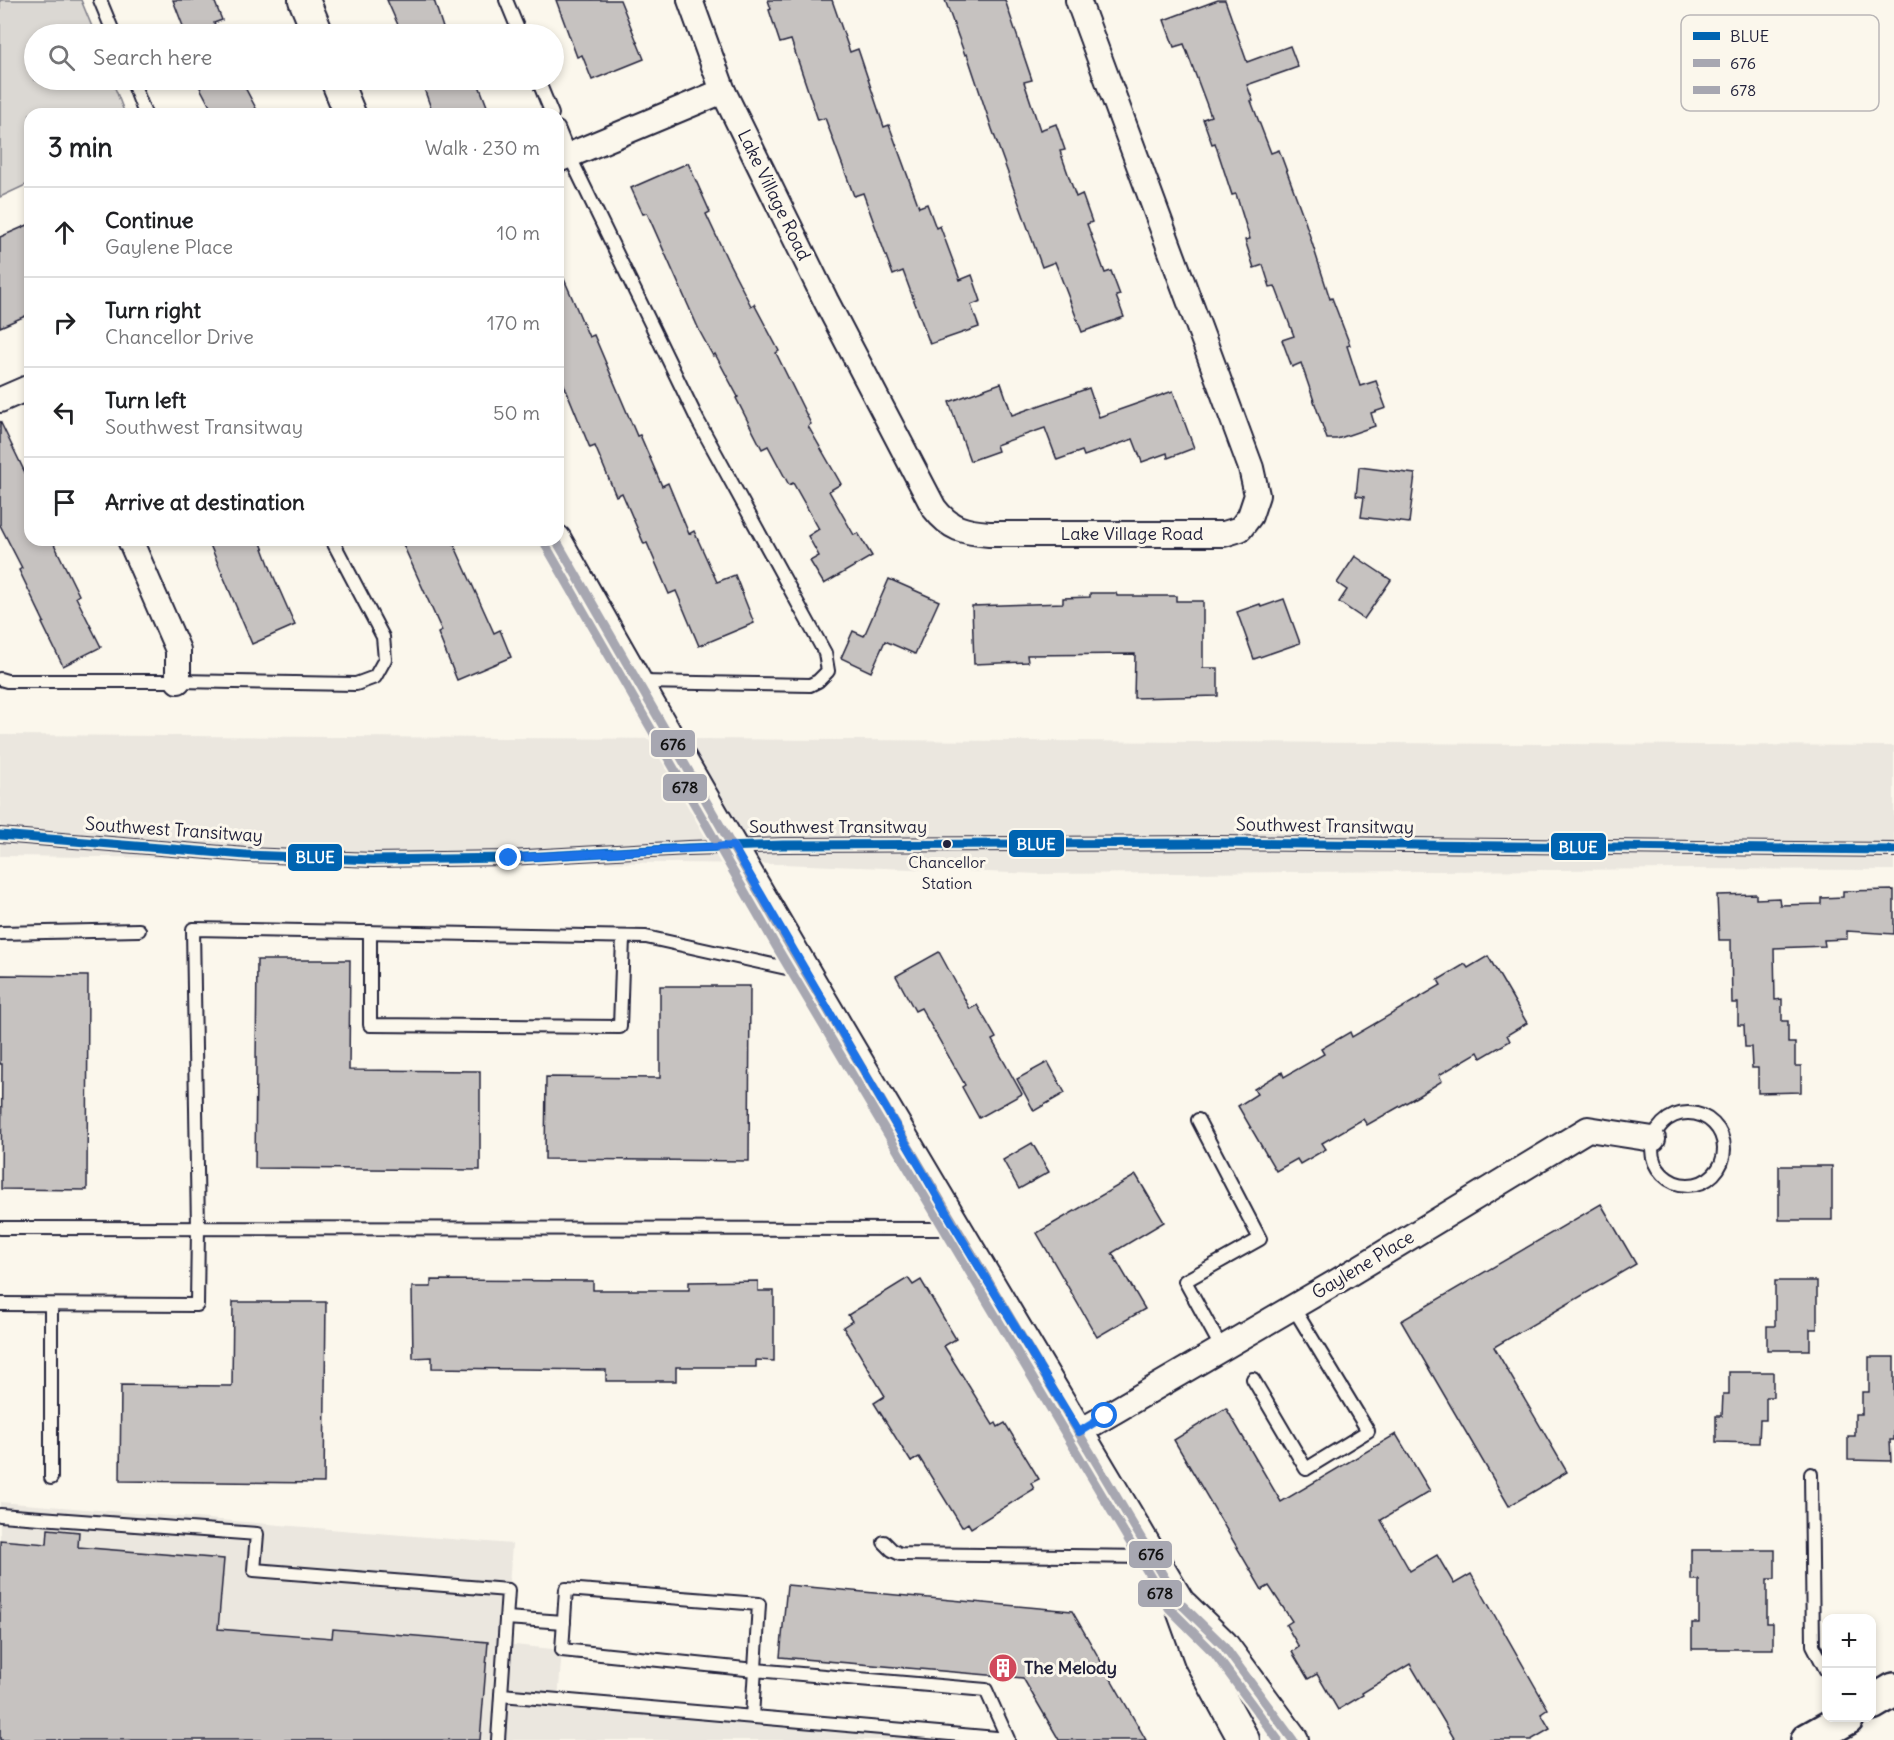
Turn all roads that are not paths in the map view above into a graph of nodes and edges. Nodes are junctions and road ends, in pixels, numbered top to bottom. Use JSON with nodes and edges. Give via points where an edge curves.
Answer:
{"nodes":[{"id":1,"x":100,"y":0,"type":"edge"},
{"id":2,"x":304,"y":0,"type":"edge"},
{"id":3,"x":506,"y":0,"type":"edge"},
{"id":4,"x":690,"y":0,"type":"edge"},
{"id":5,"x":1078,"y":0,"type":"edge"},
{"id":6,"x":110,"y":24,"type":"edge"},
{"id":7,"x":314,"y":24,"type":"edge"},
{"id":8,"x":516,"y":24,"type":"edge"},
{"id":9,"x":136,"y":90,"type":"edge"},
{"id":10,"x":340,"y":90,"type":"edge"},
{"id":11,"x":542,"y":90,"type":"edge"},
{"id":12,"x":723,"y":91,"type":"junction"},
{"id":13,"x":143,"y":108,"type":"edge"},
{"id":14,"x":348,"y":108,"type":"edge"},
{"id":15,"x":550,"y":108,"type":"edge"},
{"id":16,"x":564,"y":158,"type":"edge"},
{"id":17,"x":24,"y":390,"type":"edge"},
{"id":18,"x":0,"y":400,"type":"edge"},
{"id":19,"x":133,"y":546,"type":"edge"},
{"id":20,"x":335,"y":546,"type":"edge"},
{"id":21,"x":559,"y":546,"type":"edge"},
{"id":22,"x":0,"y":679,"type":"edge"},
{"id":23,"x":178,"y":681,"type":"junction"},
{"id":24,"x":636,"y":682,"type":"junction"},
{"id":25,"x":0,"y":835,"type":"edge"},
{"id":26,"x":733,"y":846,"type":"junction"},
{"id":27,"x":1894,"y":850,"type":"edge"},
{"id":28,"x":139,"y":930,"type":"dead end"},
{"id":29,"x":370,"y":932,"type":"junction"},
{"id":30,"x":0,"y":933,"type":"edge"},
{"id":31,"x":623,"y":937,"type":"junction"},
{"id":32,"x":807,"y":972,"type":"junction"},
{"id":33,"x":1198,"y":1120,"type":"dead end"},
{"id":34,"x":1653,"y":1139,"type":"junction"},
{"id":35,"x":0,"y":1228,"type":"edge"},
{"id":36,"x":198,"y":1228,"type":"junction"},
{"id":37,"x":956,"y":1229,"type":"junction"},
{"id":38,"x":0,"y":1304,"type":"edge"},
{"id":39,"x":51,"y":1305,"type":"junction"},
{"id":40,"x":1293,"y":1307,"type":"junction"},
{"id":41,"x":1222,"y":1348,"type":"junction"},
{"id":42,"x":1253,"y":1379,"type":"dead end"},
{"id":43,"x":1079,"y":1432,"type":"junction"},
{"id":44,"x":1811,"y":1474,"type":"dead end"},
{"id":45,"x":51,"y":1478,"type":"dead end"},
{"id":46,"x":0,"y":1515,"type":"edge"},
{"id":47,"x":884,"y":1542,"type":"dead end"},
{"id":48,"x":1152,"y":1557,"type":"junction"},
{"id":49,"x":1179,"y":1602,"type":"junction"},
{"id":50,"x":506,"y":1618,"type":"junction"},
{"id":51,"x":564,"y":1622,"type":"junction"},
{"id":52,"x":1826,"y":1668,"type":"edge"},
{"id":53,"x":755,"y":1670,"type":"junction"},
{"id":54,"x":1894,"y":1690,"type":"edge"},
{"id":55,"x":501,"y":1695,"type":"junction"},
{"id":56,"x":1876,"y":1701,"type":"edge"},
{"id":57,"x":752,"y":1717,"type":"junction"},
{"id":58,"x":1840,"y":1722,"type":"edge"},
{"id":59,"x":1008,"y":1739,"type":"edge"},
{"id":60,"x":498,"y":1740,"type":"edge"},
{"id":61,"x":1244,"y":1740,"type":"edge"},
{"id":62,"x":1293,"y":1740,"type":"edge"},
{"id":63,"x":1808,"y":1740,"type":"edge"}],
"edges":[{"from":1,"to":6,"type":"lane"},
{"from":2,"to":7,"type":"street"},
{"from":3,"to":8,"type":"lane"},
{"from":4,"to":12,"type":"street","name":"Lake Village Road"},
{"from":5,"to":12,"type":"street","name":"Lake Village Road","via":[[1251,468],[1257,495],[1250,516],[1240,529],[1224,534],[989,534],[956,528],[942,519],[826,302]]},
{"from":9,"to":13,"type":"lane"},
{"from":10,"to":14,"type":"street"},
{"from":11,"to":15,"type":"lane"},
{"from":12,"to":16,"type":"street"},
{"from":16,"to":24,"type":"lane","via":[[698,422],[825,653],[828,671],[810,684]]},
{"from":17,"to":18,"type":"street"},
{"from":19,"to":23,"type":"street","via":[[178,650]]},
{"from":20,"to":23,"type":"lane","via":[[383,637],[385,659],[375,677],[356,684]]},
{"from":21,"to":24,"type":"street"},
{"from":22,"to":23,"type":"lane"},
{"from":24,"to":26,"type":"street"},
{"from":25,"to":26,"type":"lane","name":"Southwest Transitway","via":[[246,855],[374,860],[509,858]]},
{"from":26,"to":27,"type":"lane","name":"Southwest Transitway","via":[[1217,843]]},
{"from":26,"to":32,"type":"street"},
{"from":28,"to":30,"type":"lane"},
{"from":29,"to":31,"type":"lane"},
{"from":29,"to":31,"type":"lane","via":[[370,1025],[620,1027]]},
{"from":29,"to":36,"type":"lane","via":[[193,929]]},
{"from":31,"to":32,"type":"lane","via":[[646,937]]},
{"from":32,"to":37,"type":"street"},
{"from":33,"to":41,"type":"lane","via":[[1260,1239],[1185,1281]]},
{"from":34,"to":34,"type":"lane","via":[[1654,1164],[1672,1182],[1684,1185],[1707,1180],[1722,1161],[1724,1148],[1716,1127],[1695,1114],[1671,1117]]},
{"from":34,"to":40,"type":"street","name":"Gaylene Place","via":[[1588,1129]]},
{"from":35,"to":36,"type":"lane"},
{"from":36,"to":37,"type":"lane"},
{"from":36,"to":39,"type":"lane","via":[[196,1305]]},
{"from":37,"to":43,"type":"street"},
{"from":38,"to":39,"type":"lane"},
{"from":39,"to":45,"type":"lane"},
{"from":40,"to":41,"type":"street","name":"Gaylene Place"},
{"from":40,"to":42,"type":"lane","via":[[1368,1431],[1306,1469]]},
{"from":41,"to":43,"type":"street","name":"Gaylene Place"},
{"from":43,"to":48,"type":"street"},
{"from":44,"to":52,"type":"lane","via":[[1812,1645]]},
{"from":46,"to":50,"type":"lane","via":[[258,1534],[254,1570],[508,1590]]},
{"from":47,"to":48,"type":"lane","via":[[900,1554]]},
{"from":48,"to":49,"type":"street"},
{"from":49,"to":61,"type":"street","via":[[1200,1660]]},
{"from":49,"to":62,"type":"street","via":[[1223,1645]]},
{"from":50,"to":51,"type":"lane"},
{"from":50,"to":55,"type":"lane"},
{"from":51,"to":53,"type":"lane","via":[[562,1650]]},
{"from":51,"to":53,"type":"lane","via":[[566,1588],[759,1604]]},
{"from":53,"to":57,"type":"lane"},
{"from":53,"to":59,"type":"lane","via":[[986,1690]]},
{"from":54,"to":56,"type":"main road"},
{"from":55,"to":57,"type":"lane"},
{"from":55,"to":60,"type":"lane"},
{"from":57,"to":59,"type":"lane"},
{"from":58,"to":63,"type":"main road"}]}
